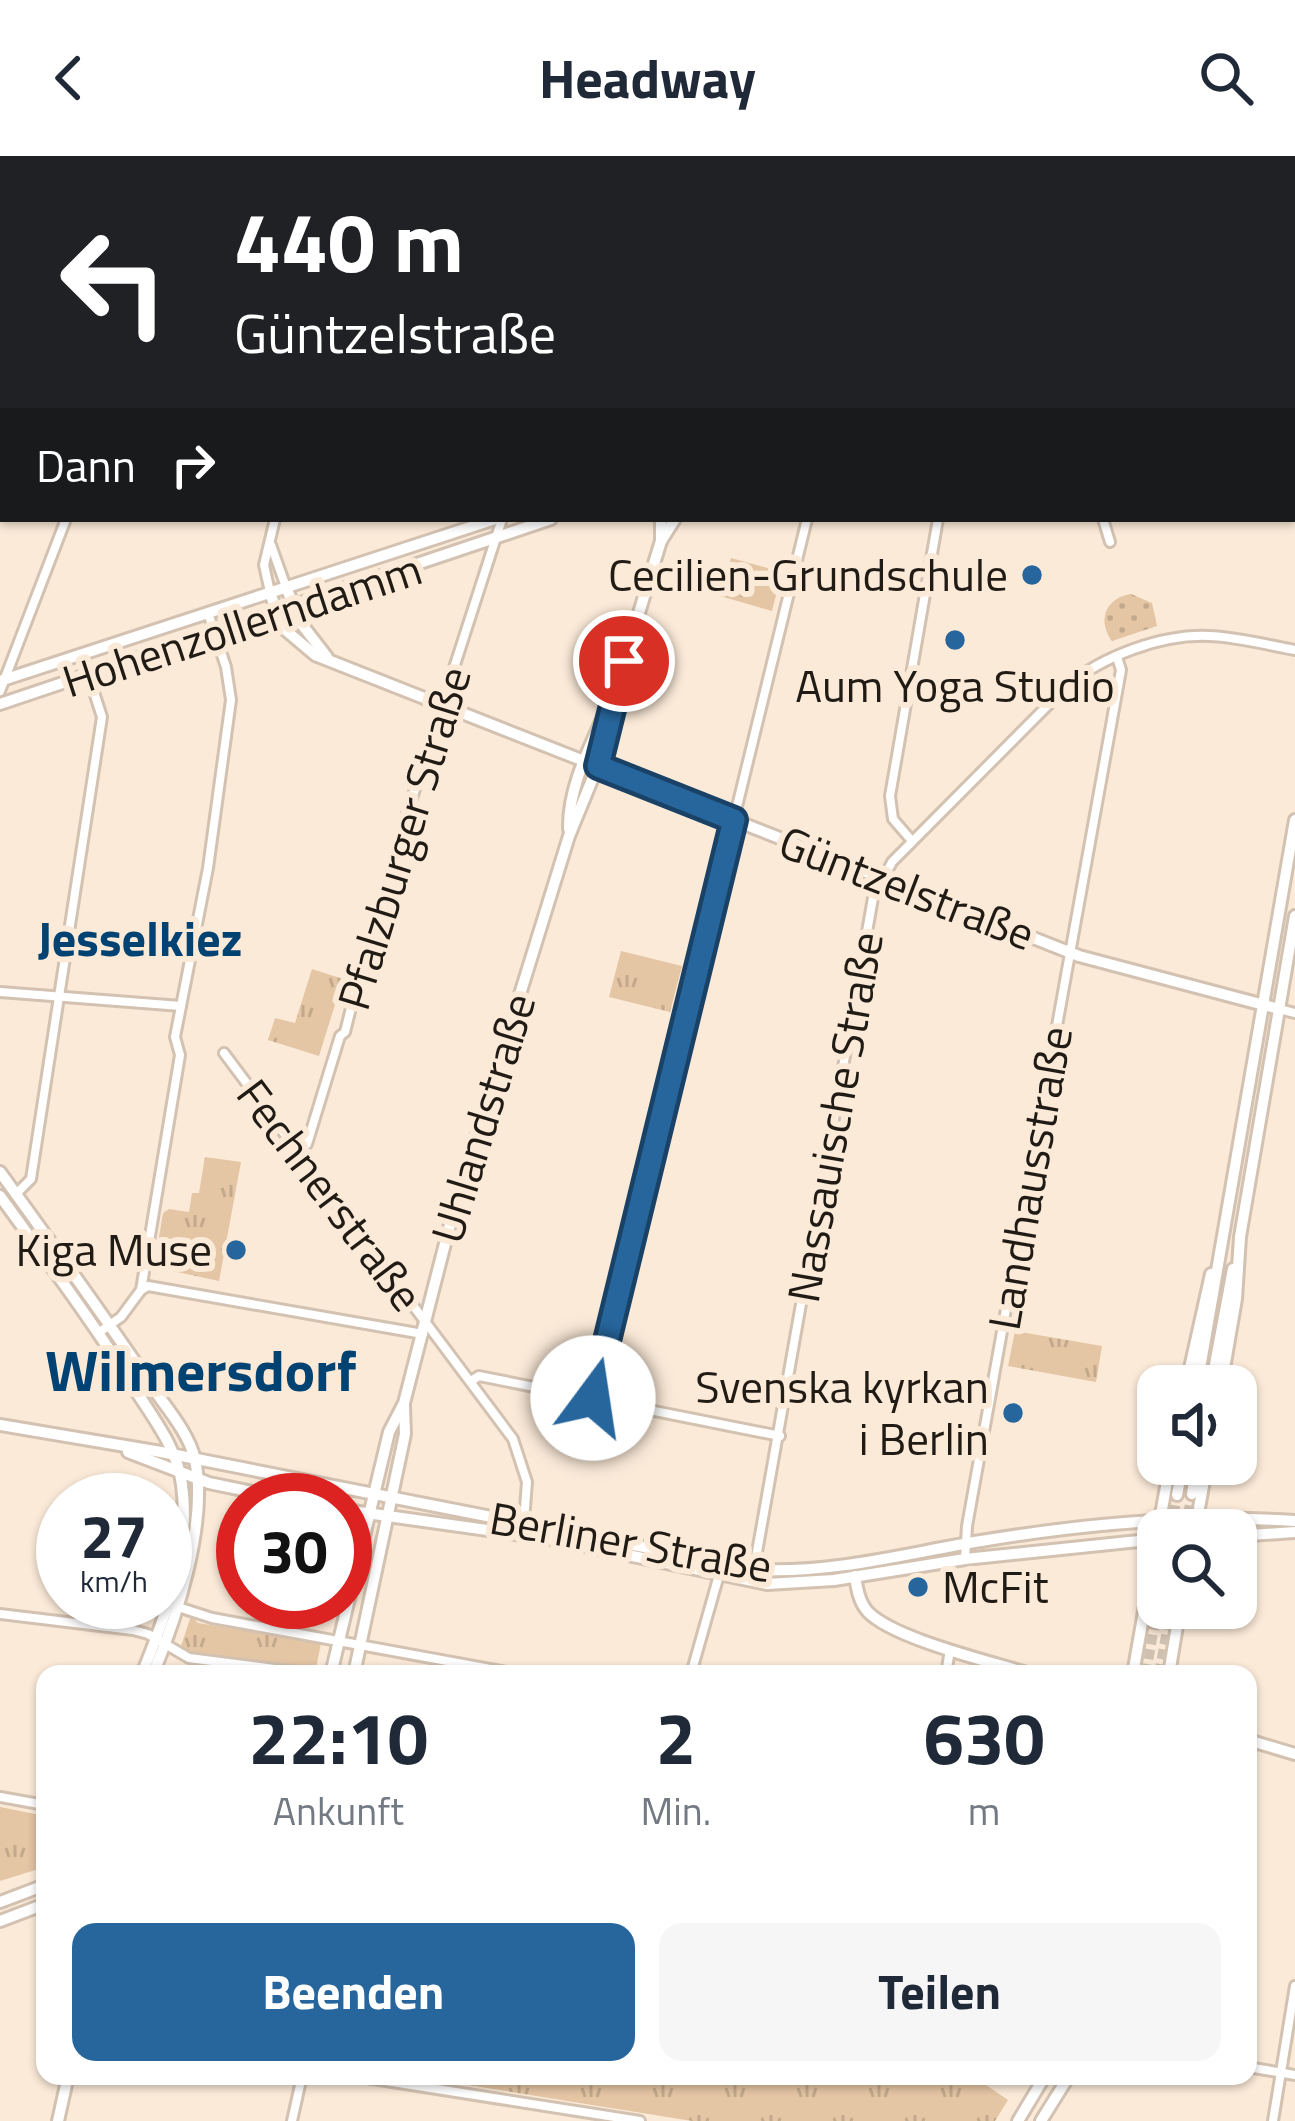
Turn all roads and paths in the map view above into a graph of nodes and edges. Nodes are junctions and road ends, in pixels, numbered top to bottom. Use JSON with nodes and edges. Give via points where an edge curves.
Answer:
{"nodes":[{"id":1,"x":65,"y":522,"type":"edge"},
{"id":2,"x":275,"y":522,"type":"edge"},
{"id":3,"x":489,"y":522,"type":"edge"},
{"id":4,"x":498,"y":522,"type":"edge"},
{"id":5,"x":543,"y":522,"type":"edge"},
{"id":6,"x":661,"y":522,"type":"edge"},
{"id":7,"x":673,"y":522,"type":"edge"},
{"id":8,"x":806,"y":522,"type":"edge"},
{"id":9,"x":937,"y":522,"type":"edge"},
{"id":10,"x":1103,"y":522,"type":"edge"},
{"id":11,"x":495,"y":541,"type":"junction"},
{"id":12,"x":661,"y":541,"type":"junction"},
{"id":13,"x":1110,"y":542,"type":"dead end"},
{"id":14,"x":271,"y":545,"type":"junction"},
{"id":15,"x":286,"y":587,"type":"junction"},
{"id":16,"x":270,"y":592,"type":"junction"},
{"id":17,"x":294,"y":608,"type":"junction"},
{"id":18,"x":208,"y":613,"type":"junction"},
{"id":19,"x":277,"y":614,"type":"junction"},
{"id":20,"x":215,"y":634,"type":"junction"},
{"id":21,"x":1295,"y":650,"type":"edge"},
{"id":22,"x":82,"y":655,"type":"junction"},
{"id":23,"x":327,"y":657,"type":"junction"},
{"id":24,"x":1117,"y":657,"type":"junction"},
{"id":25,"x":89,"y":675,"type":"junction"},
{"id":26,"x":1,"y":684,"type":"edge"},
{"id":27,"x":614,"y":693,"type":"junction"},
{"id":28,"x":0,"y":704,"type":"edge"},
{"id":29,"x":443,"y":705,"type":"junction"},
{"id":30,"x":584,"y":761,"type":"junction"},
{"id":31,"x":598,"y":766,"type":"junction"},
{"id":32,"x":734,"y":820,"type":"junction"},
{"id":33,"x":1295,"y":820,"type":"edge"},
{"id":34,"x":568,"y":836,"type":"junction"},
{"id":35,"x":912,"y":841,"type":"junction"},
{"id":36,"x":881,"y":879,"type":"junction"},
{"id":37,"x":1295,"y":916,"type":"edge"},
{"id":38,"x":1070,"y":952,"type":"junction"},
{"id":39,"x":1270,"y":956,"type":"junction"},
{"id":40,"x":1287,"y":959,"type":"junction"},
{"id":41,"x":0,"y":992,"type":"edge"},
{"id":42,"x":61,"y":996,"type":"junction"},
{"id":43,"x":1261,"y":1004,"type":"junction"},
{"id":44,"x":181,"y":1006,"type":"junction"},
{"id":45,"x":1279,"y":1009,"type":"junction"},
{"id":46,"x":1295,"y":1013,"type":"edge"},
{"id":47,"x":224,"y":1053,"type":"dead end"},
{"id":48,"x":298,"y":1152,"type":"junction"},
{"id":49,"x":0,"y":1172,"type":"edge"},
{"id":50,"x":16,"y":1194,"type":"junction"},
{"id":51,"x":0,"y":1196,"type":"edge"},
{"id":52,"x":1221,"y":1236,"type":"junction"},
{"id":53,"x":1240,"y":1237,"type":"junction"},
{"id":54,"x":141,"y":1290,"type":"junction"},
{"id":55,"x":110,"y":1324,"type":"junction"},
{"id":56,"x":423,"y":1328,"type":"junction"},
{"id":57,"x":98,"y":1333,"type":"junction"},
{"id":58,"x":1191,"y":1365,"type":"edge"},
{"id":59,"x":1200,"y":1365,"type":"edge"},
{"id":60,"x":1214,"y":1365,"type":"edge"},
{"id":61,"x":1225,"y":1365,"type":"edge"},
{"id":62,"x":471,"y":1381,"type":"junction"},
{"id":63,"x":593,"y":1398,"type":"junction"},
{"id":64,"x":404,"y":1403,"type":"junction"},
{"id":65,"x":0,"y":1425,"type":"edge"},
{"id":66,"x":779,"y":1436,"type":"junction"},
{"id":67,"x":114,"y":1447,"type":"junction"},
{"id":68,"x":175,"y":1455,"type":"junction"},
{"id":69,"x":195,"y":1460,"type":"junction"},
{"id":70,"x":180,"y":1472,"type":"junction"},
{"id":71,"x":196,"y":1478,"type":"junction"},
{"id":72,"x":216,"y":1483,"type":"edge"},
{"id":73,"x":1180,"y":1485,"type":"edge"},
{"id":74,"x":1194,"y":1485,"type":"edge"},
{"id":75,"x":1192,"y":1494,"type":"tunnel mouth"},
{"id":76,"x":1178,"y":1495,"type":"tunnel mouth"},
{"id":77,"x":373,"y":1496,"type":"junction"},
{"id":78,"x":391,"y":1499,"type":"junction"},
{"id":79,"x":372,"y":1500,"type":"edge"},
{"id":80,"x":372,"y":1513,"type":"edge"},
{"id":81,"x":388,"y":1516,"type":"junction"},
{"id":82,"x":1295,"y":1520,"type":"edge"},
{"id":83,"x":524,"y":1522,"type":"junction"},
{"id":84,"x":1257,"y":1522,"type":"edge"},
{"id":85,"x":1137,"y":1524,"type":"edge"},
{"id":86,"x":192,"y":1531,"type":"edge"},
{"id":87,"x":1295,"y":1532,"type":"edge"},
{"id":88,"x":1257,"y":1535,"type":"edge"},
{"id":89,"x":1137,"y":1541,"type":"edge"},
{"id":90,"x":965,"y":1543,"type":"junction"},
{"id":91,"x":965,"y":1559,"type":"junction"},
{"id":92,"x":754,"y":1569,"type":"junction"},
{"id":93,"x":854,"y":1571,"type":"junction"},
{"id":94,"x":719,"y":1575,"type":"junction"},
{"id":95,"x":192,"y":1611,"type":"edge"},
{"id":96,"x":0,"y":1614,"type":"edge"},
{"id":97,"x":167,"y":1629,"type":"edge"},
{"id":98,"x":341,"y":1629,"type":"edge"},
{"id":99,"x":1142,"y":1629,"type":"edge"},
{"id":100,"x":1176,"y":1629,"type":"edge"},
{"id":101,"x":339,"y":1639,"type":"junction"},
{"id":102,"x":161,"y":1642,"type":"junction"},
{"id":103,"x":361,"y":1643,"type":"junction"},
{"id":104,"x":951,"y":1648,"type":"junction"},
{"id":105,"x":147,"y":1665,"type":"edge"},
{"id":106,"x":155,"y":1665,"type":"edge"},
{"id":107,"x":243,"y":1665,"type":"edge"},
{"id":108,"x":334,"y":1665,"type":"edge"},
{"id":109,"x":356,"y":1665,"type":"edge"},
{"id":110,"x":472,"y":1665,"type":"edge"},
{"id":111,"x":694,"y":1665,"type":"edge"},
{"id":112,"x":948,"y":1665,"type":"edge"},
{"id":113,"x":1003,"y":1665,"type":"edge"},
{"id":114,"x":1135,"y":1665,"type":"edge"},
{"id":115,"x":1170,"y":1665,"type":"edge"},
{"id":116,"x":1257,"y":1743,"type":"edge"},
{"id":117,"x":1295,"y":1754,"type":"edge"},
{"id":118,"x":0,"y":1797,"type":"edge"},
{"id":119,"x":36,"y":1803,"type":"edge"},
{"id":120,"x":36,"y":1888,"type":"edge"},
{"id":121,"x":0,"y":1902,"type":"edge"},
{"id":122,"x":36,"y":1907,"type":"edge"},
{"id":123,"x":0,"y":1921,"type":"edge"},
{"id":124,"x":1295,"y":1986,"type":"edge"},
{"id":125,"x":1257,"y":2069,"type":"edge"},
{"id":126,"x":1280,"y":2073,"type":"junction"},
{"id":127,"x":1295,"y":2075,"type":"edge"},
{"id":128,"x":66,"y":2085,"type":"edge"},
{"id":129,"x":300,"y":2085,"type":"edge"},
{"id":130,"x":406,"y":2085,"type":"edge"},
{"id":131,"x":1040,"y":2085,"type":"edge"},
{"id":132,"x":1063,"y":2085,"type":"edge"},
{"id":133,"x":598,"y":2118,"type":"edge"},
{"id":134,"x":58,"y":2121,"type":"edge"},
{"id":135,"x":292,"y":2121,"type":"edge"},
{"id":136,"x":640,"y":2121,"type":"edge"},
{"id":137,"x":1018,"y":2121,"type":"edge"},
{"id":138,"x":1041,"y":2121,"type":"edge"},
{"id":139,"x":1273,"y":2121,"type":"edge"}],
"edges":[{"from":1,"to":26,"type":"street"},
{"from":2,"to":14,"type":"street"},
{"from":3,"to":15,"type":"main road","name":"Hohenzollerndamm"},
{"from":4,"to":11,"type":"street","name":"Pfalzburger Straße"},
{"from":5,"to":11,"type":"main road","name":"Hohenzollerndamm"},
{"from":6,"to":12,"type":"main road","name":"Uhlandstraße"},
{"from":7,"to":12,"type":"main road","name":"Uhlandstraße"},
{"from":8,"to":32,"type":"street"},
{"from":9,"to":35,"type":"street","via":[[890,796],[892,819]]},
{"from":10,"to":13,"type":"street"},
{"from":11,"to":17,"type":"main road","name":"Hohenzollerndamm"},
{"from":11,"to":29,"type":"street","name":"Pfalzburger Straße"},
{"from":12,"to":27,"type":"main road","name":"Uhlandstraße"},
{"from":14,"to":15,"type":"street"},
{"from":14,"to":16,"type":"street","via":[[264,565]]},
{"from":15,"to":16,"type":"main road","name":"Hohenzollerndamm"},
{"from":15,"to":17,"type":"main road"},
{"from":16,"to":18,"type":"main road","name":"Hohenzollerndamm"},
{"from":16,"to":19,"type":"main road","name":"Güntzelstraße"},
{"from":17,"to":19,"type":"main road","name":"Hohenzollerndamm"},
{"from":17,"to":23,"type":"main road"},
{"from":18,"to":20,"type":"street"},
{"from":18,"to":22,"type":"main road","name":"Hohenzollerndamm"},
{"from":19,"to":20,"type":"main road","name":"Hohenzollerndamm"},
{"from":19,"to":23,"type":"main road","name":"Güntzelstraße","via":[[296,641]]},
{"from":20,"to":25,"type":"main road","name":"Hohenzollerndamm"},
{"from":20,"to":44,"type":"street","via":[[231,700]]},
{"from":21,"to":24,"type":"street","via":[[1200,636]]},
{"from":22,"to":25,"type":"street"},
{"from":22,"to":26,"type":"main road","name":"Hohenzollerndamm"},
{"from":23,"to":29,"type":"main road","name":"Güntzelstraße"},
{"from":24,"to":35,"type":"street","via":[[1066,687]]},
{"from":24,"to":38,"type":"street","name":"Landhausstraße"},
{"from":25,"to":28,"type":"main road","name":"Hohenzollerndamm"},
{"from":25,"to":42,"type":"street","via":[[102,717]]},
{"from":27,"to":30,"type":"main road","name":"Uhlandstraße"},
{"from":27,"to":31,"type":"main road","name":"Uhlandstraße"},
{"from":29,"to":30,"type":"main road","name":"Güntzelstraße"},
{"from":29,"to":48,"type":"street","name":"Pfalzburger Straße","via":[[345,1033]]},
{"from":30,"to":31,"type":"main road","name":"Güntzelstraße"},
{"from":30,"to":34,"type":"main road","name":"Uhlandstraße"},
{"from":31,"to":32,"type":"main road","name":"Güntzelstraße"},
{"from":31,"to":34,"type":"main road","name":"Uhlandstraße"},
{"from":32,"to":36,"type":"main road","name":"Güntzelstraße"},
{"from":32,"to":63,"type":"street"},
{"from":33,"to":39,"type":"main road"},
{"from":34,"to":56,"type":"main road","name":"Uhlandstraße"},
{"from":35,"to":36,"type":"street"},
{"from":36,"to":38,"type":"main road","name":"Güntzelstraße"},
{"from":36,"to":66,"type":"street","name":"Nassauische Straße"},
{"from":37,"to":40,"type":"main road"},
{"from":38,"to":43,"type":"main road","name":"Güntzelstraße"},
{"from":38,"to":90,"type":"street","name":"Landhausstraße"},
{"from":39,"to":40,"type":"main road"},
{"from":39,"to":43,"type":"main road"},
{"from":40,"to":45,"type":"main road"},
{"from":41,"to":42,"type":"street"},
{"from":42,"to":44,"type":"street"},
{"from":42,"to":50,"type":"street","via":[[31,1179]]},
{"from":43,"to":45,"type":"main road","name":"Güntzelstraße"},
{"from":43,"to":52,"type":"main road"},
{"from":44,"to":54,"type":"street"},
{"from":45,"to":46,"type":"street","name":"Güntzelstraße"},
{"from":45,"to":53,"type":"main road"},
{"from":47,"to":48,"type":"street","name":"Fechnerstraße"},
{"from":48,"to":56,"type":"street","name":"Fechnerstraße"},
{"from":49,"to":50,"type":"main road"},
{"from":50,"to":55,"type":"main road"},
{"from":51,"to":57,"type":"main road"},
{"from":52,"to":58,"type":"main road"},
{"from":52,"to":59,"type":"main road"},
{"from":53,"to":60,"type":"main road"},
{"from":53,"to":61,"type":"main road"},
{"from":54,"to":55,"type":"street"},
{"from":54,"to":56,"type":"street"},
{"from":55,"to":57,"type":"street"},
{"from":55,"to":69,"type":"main road"},
{"from":56,"to":62,"type":"street","name":"Fechnerstraße"},
{"from":56,"to":64,"type":"main road","name":"Uhlandstraße"},
{"from":57,"to":68,"type":"main road"},
{"from":62,"to":63,"type":"street","via":[[479,1376]]},
{"from":62,"to":83,"type":"street","name":"Fechnerstraße","via":[[513,1439],[527,1481]]},
{"from":63,"to":66,"type":"street"},
{"from":64,"to":77,"type":"main road","name":"Uhlandstraße","via":[[388,1432]]},
{"from":64,"to":78,"type":"main road","name":"Uhlandstraße"},
{"from":65,"to":67,"type":"main road","name":"Berliner Straße"},
{"from":66,"to":92,"type":"street","name":"Nassauische Straße"},
{"from":67,"to":68,"type":"main road","name":"Berliner Straße"},
{"from":67,"to":70,"type":"main road","name":"Berliner Straße"},
{"from":68,"to":69,"type":"main road","name":"Berliner Straße"},
{"from":68,"to":70,"type":"main road"},
{"from":69,"to":71,"type":"main road"},
{"from":69,"to":77,"type":"main road","name":"Berliner Straße"},
{"from":70,"to":71,"type":"main road","name":"Berliner Straße"},
{"from":70,"to":102,"type":"main road","via":[[180,1554]]},
{"from":71,"to":72,"type":"main road","name":"Berliner Straße"},
{"from":71,"to":86,"type":"main road"},
{"from":73,"to":76,"type":"main road"},
{"from":74,"to":75,"type":"main road"},
{"from":77,"to":78,"type":"main road","name":"Berliner Straße"},
{"from":77,"to":79,"type":"main road","name":"Uhlandstraße"},
{"from":78,"to":81,"type":"main road","name":"Uhlandstraße"},
{"from":78,"to":83,"type":"main road","name":"Berliner Straße"},
{"from":80,"to":81,"type":"main road","name":"Berliner Straße"},
{"from":81,"to":94,"type":"main road","name":"Berliner Straße"},
{"from":81,"to":103,"type":"main road","name":"Uhlandstraße"},
{"from":82,"to":84,"type":"main road","name":"Berliner Straße"},
{"from":83,"to":92,"type":"main road","name":"Berliner Straße"},
{"from":85,"to":90,"type":"main road","name":"Berliner Straße"},
{"from":87,"to":88,"type":"main road"},
{"from":89,"to":91,"type":"main road","name":"Berliner Straße"},
{"from":90,"to":91,"type":"street","name":"Landhausstraße"},
{"from":90,"to":93,"type":"main road","name":"Berliner Straße"},
{"from":91,"to":93,"type":"main road","name":"Berliner Straße"},
{"from":92,"to":93,"type":"main road","name":"Berliner Straße"},
{"from":93,"to":94,"type":"main road","name":"Berliner Straße","via":[[767,1584]]},
{"from":93,"to":104,"type":"main road","via":[[860,1600],[875,1617]]},
{"from":94,"to":111,"type":"street"},
{"from":95,"to":101,"type":"street"},
{"from":96,"to":102,"type":"street","via":[[119,1627]]},
{"from":97,"to":102,"type":"main road"},
{"from":98,"to":101,"type":"main road","name":"Uhlandstraße"},
{"from":99,"to":114,"type":"main road"},
{"from":100,"to":115,"type":"main road"},
{"from":101,"to":103,"type":"street"},
{"from":101,"to":108,"type":"main road","name":"Uhlandstraße"},
{"from":102,"to":105,"type":"main road"},
{"from":102,"to":106,"type":"main road"},
{"from":102,"to":107,"type":"street","via":[[189,1658]]},
{"from":103,"to":109,"type":"main road","name":"Uhlandstraße"},
{"from":103,"to":110,"type":"street"},
{"from":104,"to":112,"type":"street"},
{"from":104,"to":113,"type":"main road"},
{"from":116,"to":117,"type":"main road"},
{"from":118,"to":119,"type":"street"},
{"from":120,"to":121,"type":"main road"},
{"from":122,"to":123,"type":"main road"},
{"from":124,"to":126,"type":"street"},
{"from":125,"to":126,"type":"street"},
{"from":126,"to":127,"type":"street"},
{"from":126,"to":139,"type":"street"},
{"from":128,"to":134,"type":"main road"},
{"from":129,"to":135,"type":"street"},
{"from":130,"to":133,"type":"street"},
{"from":131,"to":137,"type":"main road"},
{"from":132,"to":138,"type":"main road"},
{"from":133,"to":136,"type":"street"}]}
